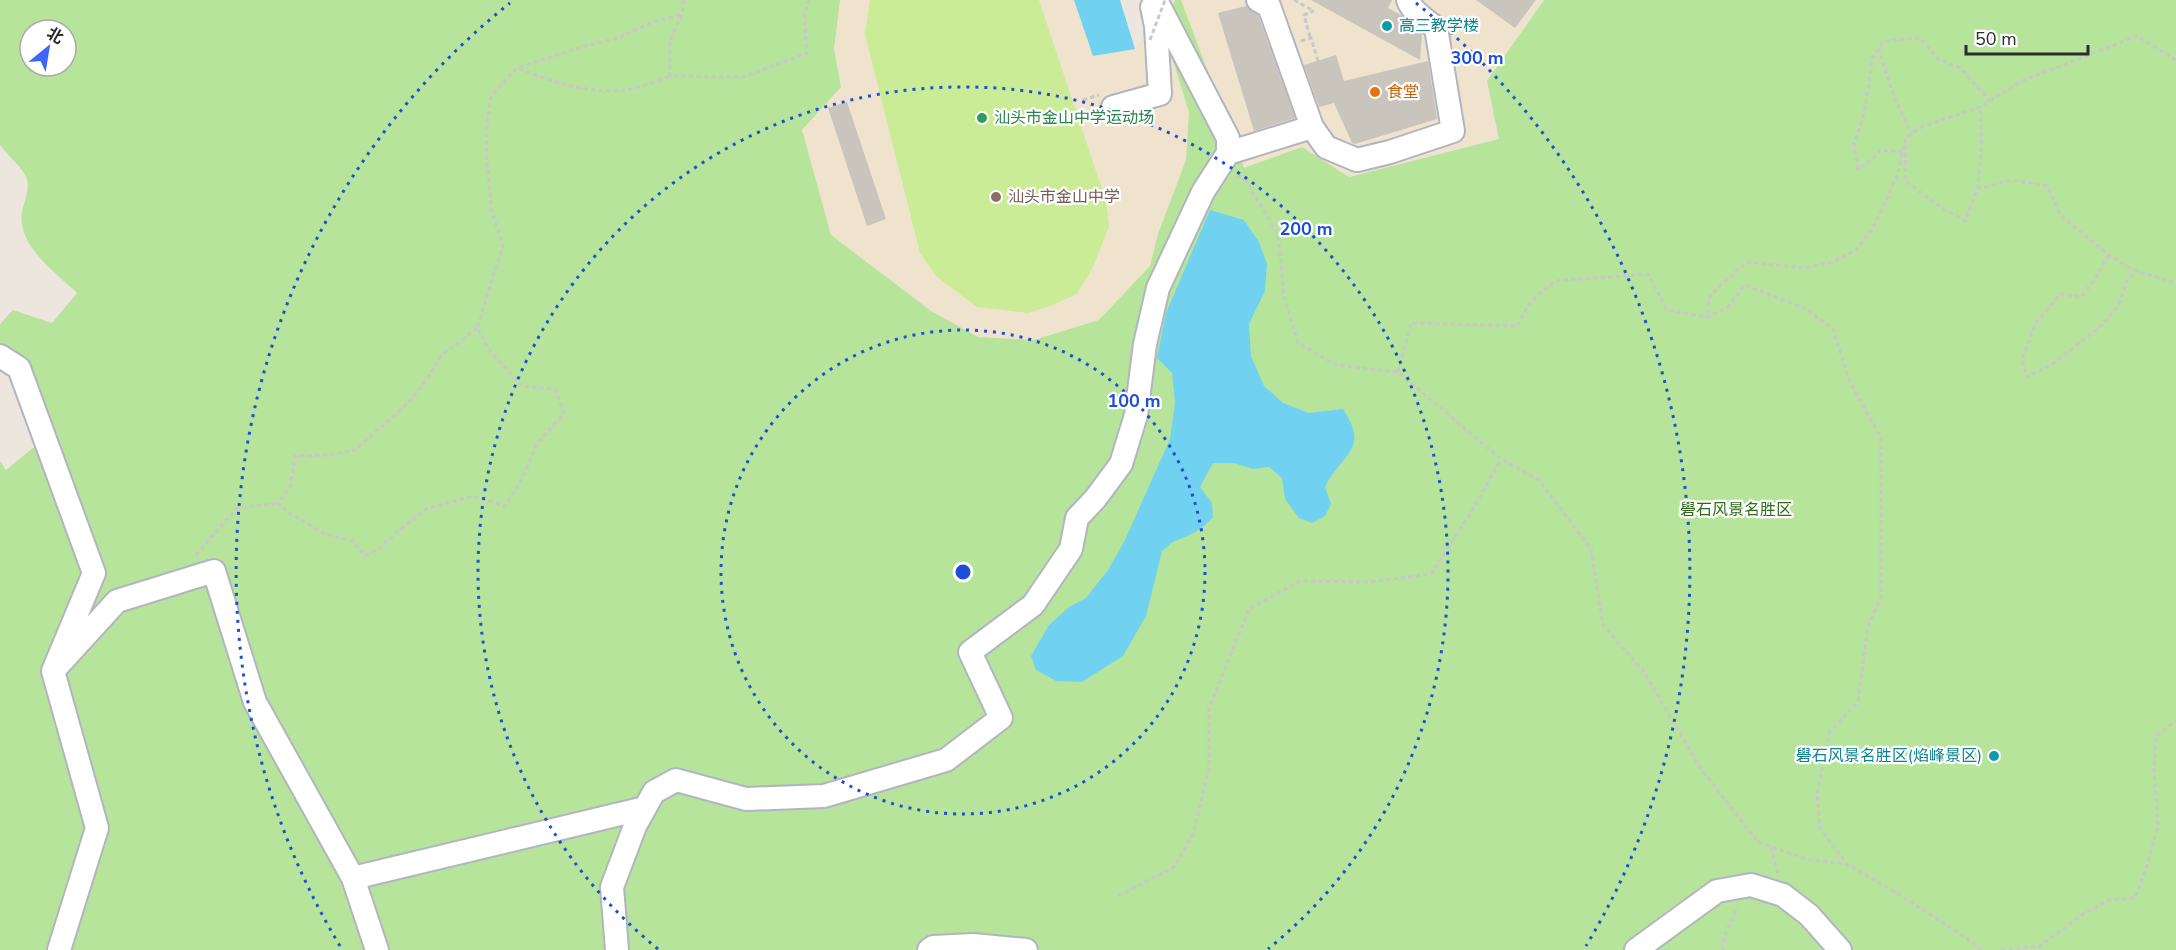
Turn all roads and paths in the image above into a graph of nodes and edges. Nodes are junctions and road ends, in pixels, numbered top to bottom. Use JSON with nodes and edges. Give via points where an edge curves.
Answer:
{"nodes":[{"id":1,"x":684,"y":0,"type":"edge"},
{"id":2,"x":809,"y":0,"type":"edge"},
{"id":3,"x":1151,"y":0,"type":"edge"},
{"id":4,"x":1156,"y":0,"type":"edge"},
{"id":5,"x":1165,"y":0,"type":"edge"},
{"id":6,"x":1258,"y":0,"type":"edge"},
{"id":7,"x":1294,"y":0,"type":"edge"},
{"id":8,"x":1408,"y":0,"type":"edge"},
{"id":9,"x":682,"y":14,"type":"junction"},
{"id":10,"x":1311,"y":38,"type":"dead end"},
{"id":11,"x":1878,"y":48,"type":"junction"},
{"id":12,"x":1150,"y":50,"type":"dead end"},
{"id":13,"x":2176,"y":60,"type":"edge"},
{"id":14,"x":517,"y":68,"type":"junction"},
{"id":15,"x":670,"y":76,"type":"junction"},
{"id":16,"x":1083,"y":100,"type":"dead end"},
{"id":17,"x":1109,"y":100,"type":"joint"},
{"id":18,"x":1990,"y":101,"type":"junction"},
{"id":19,"x":1980,"y":107,"type":"junction"},
{"id":20,"x":1312,"y":127,"type":"junction"},
{"id":21,"x":1912,"y":134,"type":"junction"},
{"id":22,"x":1906,"y":138,"type":"junction"},
{"id":23,"x":1903,"y":152,"type":"junction"},
{"id":24,"x":1224,"y":158,"type":"junction"},
{"id":25,"x":1977,"y":189,"type":"junction"},
{"id":26,"x":2109,"y":255,"type":"junction"},
{"id":27,"x":2136,"y":271,"type":"junction"},
{"id":28,"x":2176,"y":283,"type":"edge"},
{"id":29,"x":1707,"y":316,"type":"junction"},
{"id":30,"x":477,"y":328,"type":"junction"},
{"id":31,"x":0,"y":356,"type":"edge"},
{"id":32,"x":1398,"y":372,"type":"junction"},
{"id":33,"x":1501,"y":459,"type":"junction"},
{"id":34,"x":278,"y":503,"type":"junction"},
{"id":35,"x":189,"y":559,"type":"dead end"},
{"id":36,"x":52,"y":670,"type":"junction"},
{"id":37,"x":2176,"y":721,"type":"edge"},
{"id":38,"x":645,"y":808,"type":"junction"},
{"id":39,"x":1847,"y":864,"type":"junction"},
{"id":40,"x":353,"y":878,"type":"junction"},
{"id":41,"x":1118,"y":896,"type":"dead end"},
{"id":42,"x":59,"y":950,"type":"edge"},
{"id":43,"x":377,"y":950,"type":"edge"},
{"id":44,"x":617,"y":950,"type":"edge"},
{"id":45,"x":929,"y":950,"type":"edge"},
{"id":46,"x":1026,"y":950,"type":"edge"},
{"id":47,"x":1636,"y":950,"type":"edge"},
{"id":48,"x":1840,"y":950,"type":"edge"},
{"id":49,"x":1982,"y":950,"type":"edge"},
{"id":50,"x":2001,"y":950,"type":"edge"}],
"edges":[{"from":1,"to":9,"type":"path"},
{"from":2,"to":15,"type":"path","via":[[804,15],[807,53],[743,77]]},
{"from":3,"to":17,"type":"street","via":[[1160,94]]},
{"from":4,"to":24,"type":"street","via":[[1228,138]]},
{"from":5,"to":12,"type":"path","bridge":true},
{"from":6,"to":20,"type":"street","via":[[1269,6]]},
{"from":7,"to":10,"type":"path","via":[[1314,11],[1304,15]]},
{"from":8,"to":20,"type":"street","via":[[1436,28],[1453,131],[1357,160],[1326,147]]},
{"from":9,"to":14,"type":"path"},
{"from":9,"to":15,"type":"path","via":[[670,41]]},
{"from":11,"to":18,"type":"path","via":[[1884,41],[1920,38],[1938,59],[1960,68]]},
{"from":11,"to":21,"type":"path","via":[[1894,97]]},
{"from":11,"to":23,"type":"path","via":[[1872,59],[1869,91],[1854,144],[1858,169],[1880,150]]},
{"from":13,"to":18,"type":"path","via":[[2137,36],[2022,81]]},
{"from":14,"to":15,"type":"path","via":[[597,91],[626,90]]},
{"from":14,"to":30,"type":"path","via":[[491,96],[487,160],[492,212],[503,245]]},
{"from":16,"to":17,"type":"path"},
{"from":18,"to":19,"type":"path"},
{"from":19,"to":21,"type":"path","via":[[1924,126]]},
{"from":19,"to":25,"type":"path","via":[[1981,164]]},
{"from":20,"to":24,"type":"street"},
{"from":21,"to":22,"type":"path"},
{"from":22,"to":23,"type":"path"},
{"from":22,"to":25,"type":"path","via":[[1905,181],[1942,208],[1965,221]]},
{"from":23,"to":29,"type":"path","via":[[1897,176],[1873,228],[1856,250],[1833,262],[1804,268],[1746,262],[1710,296]]},
{"from":24,"to":32,"type":"path","via":[[1245,180],[1278,234],[1284,297],[1298,343],[1336,365]]},
{"from":24,"to":38,"type":"street","via":[[1203,192],[1158,288],[1145,345],[1136,415],[1121,464],[1077,518],[1071,549],[1033,604],[970,652],[1001,718],[946,760],[824,796],[746,799],[676,780],[654,792]]},
{"from":25,"to":26,"type":"path","via":[[2012,180],[2047,186],[2061,216]]},
{"from":26,"to":27,"type":"path"},
{"from":26,"to":27,"type":"path","via":[[2081,297],[2060,294],[2036,324],[2022,359],[2027,376],[2051,366],[2101,326],[2118,306],[2127,281]]},
{"from":27,"to":28,"type":"path"},
{"from":29,"to":32,"type":"path","via":[[1667,310],[1648,274],[1555,281],[1531,301],[1516,326],[1411,323]]},
{"from":29,"to":39,"type":"path","via":[[1727,308],[1746,285],[1806,309],[1833,329],[1849,380],[1881,438],[1881,597],[1868,626],[1858,702],[1830,731],[1817,792],[1820,828]]},
{"from":30,"to":34,"type":"path","via":[[441,356],[408,403],[355,450],[295,456],[290,487]]},
{"from":30,"to":34,"type":"path","via":[[491,352],[522,386],[555,389],[564,413],[537,444],[505,506],[473,496],[426,509],[365,556],[352,541],[325,534]]},
{"from":31,"to":36,"type":"street","via":[[19,368],[94,573]]},
{"from":32,"to":33,"type":"path"},
{"from":33,"to":39,"type":"path","via":[[1539,480],[1591,549],[1603,626],[1644,672],[1701,769],[1758,842],[1809,860]]},
{"from":33,"to":41,"type":"path","via":[[1431,574],[1369,582],[1300,581],[1249,609],[1209,708],[1209,769],[1193,834],[1174,867]]},
{"from":34,"to":35,"type":"path","via":[[237,508],[199,554]]},
{"from":36,"to":40,"type":"street","via":[[117,601],[214,572],[255,702]]},
{"from":36,"to":42,"type":"street","via":[[97,828]]},
{"from":37,"to":50,"type":"path","via":[[2156,736],[2158,825],[2134,898],[2109,900],[2040,946]]},
{"from":38,"to":40,"type":"street"},
{"from":38,"to":44,"type":"street","via":[[612,887]]},
{"from":39,"to":49,"type":"path"},
{"from":40,"to":43,"type":"street"},
{"from":45,"to":46,"type":"street","via":[[973,945]]},
{"from":47,"to":48,"type":"street","via":[[1717,891],[1751,885],[1783,895],[1809,915]]}]}
